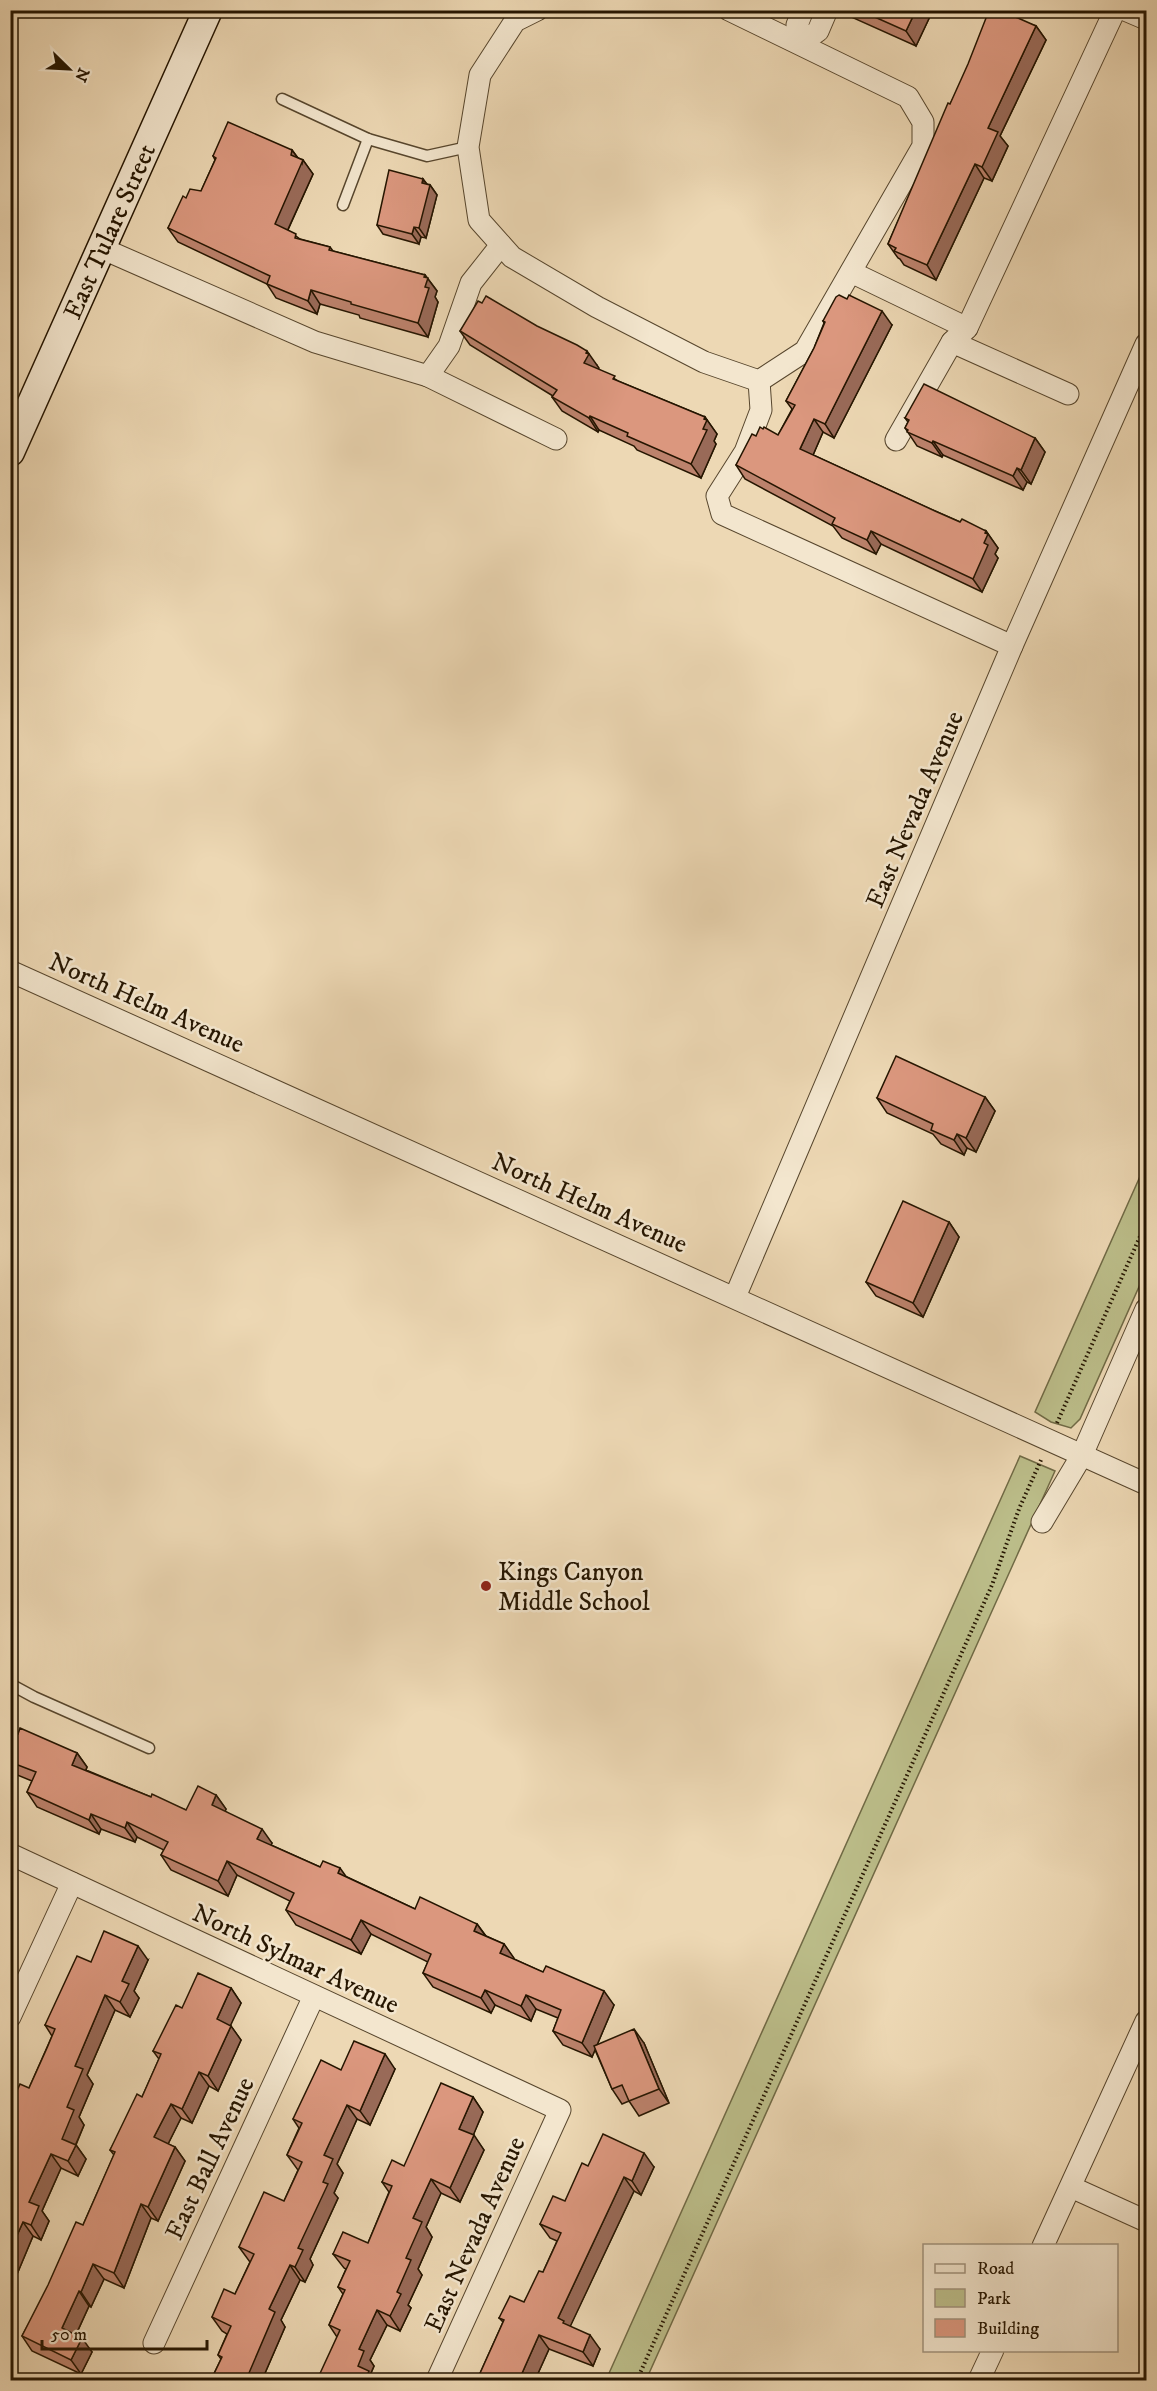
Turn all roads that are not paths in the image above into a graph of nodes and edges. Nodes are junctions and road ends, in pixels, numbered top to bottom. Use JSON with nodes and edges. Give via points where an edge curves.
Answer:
{"nodes":[{"id":1,"x":208,"y":10,"type":"edge"},
{"id":2,"x":537,"y":10,"type":"edge"},
{"id":3,"x":729,"y":10,"type":"edge"},
{"id":4,"x":803,"y":10,"type":"edge"},
{"id":5,"x":827,"y":10,"type":"edge"},
{"id":6,"x":1115,"y":10,"type":"edge"},
{"id":7,"x":1125,"y":10,"type":"edge"},
{"id":8,"x":510,"y":16,"type":"edge"},
{"id":9,"x":1146,"y":20,"type":"edge"},
{"id":10,"x":803,"y":43,"type":"junction"},
{"id":11,"x":282,"y":99,"type":"dead end"},
{"id":12,"x":368,"y":139,"type":"junction"},
{"id":13,"x":468,"y":147,"type":"junction"},
{"id":14,"x":343,"y":205,"type":"dead end"},
{"id":15,"x":501,"y":245,"type":"junction"},
{"id":16,"x":101,"y":249,"type":"junction"},
{"id":17,"x":850,"y":272,"type":"junction"},
{"id":18,"x":959,"y":335,"type":"junction"},
{"id":19,"x":1146,"y":344,"type":"edge"},
{"id":20,"x":428,"y":376,"type":"junction"},
{"id":21,"x":759,"y":381,"type":"junction"},
{"id":22,"x":1068,"y":394,"type":"dead end"},
{"id":23,"x":556,"y":439,"type":"dead end"},
{"id":24,"x":896,"y":440,"type":"dead end"},
{"id":25,"x":10,"y":452,"type":"edge"},
{"id":26,"x":1012,"y":646,"type":"junction"},
{"id":27,"x":10,"y":971,"type":"edge"},
{"id":28,"x":735,"y":1297,"type":"junction"},
{"id":29,"x":1146,"y":1309,"type":"edge"},
{"id":30,"x":1082,"y":1455,"type":"junction"},
{"id":31,"x":1146,"y":1484,"type":"edge"},
{"id":32,"x":1042,"y":1522,"type":"dead end"},
{"id":33,"x":10,"y":1684,"type":"edge"},
{"id":34,"x":149,"y":1748,"type":"dead end"},
{"id":35,"x":10,"y":1854,"type":"edge"},
{"id":36,"x":72,"y":1883,"type":"junction"},
{"id":37,"x":314,"y":1996,"type":"junction"},
{"id":38,"x":10,"y":2017,"type":"edge"},
{"id":39,"x":1146,"y":2021,"type":"edge"},
{"id":40,"x":560,"y":2110,"type":"joint"},
{"id":41,"x":1071,"y":2187,"type":"junction"},
{"id":42,"x":1146,"y":2220,"type":"edge"},
{"id":43,"x":1044,"y":2244,"type":"edge"},
{"id":44,"x":154,"y":2343,"type":"dead end"},
{"id":45,"x":992,"y":2352,"type":"edge"},
{"id":46,"x":437,"y":2380,"type":"edge"},
{"id":47,"x":979,"y":2380,"type":"edge"}],
"edges":[{"from":1,"to":16,"type":"main road","name":"East Tulare Street"},
{"from":2,"to":8,"type":"street"},
{"from":3,"to":10,"type":"street"},
{"from":4,"to":10,"type":"street","via":[[796,25]]},
{"from":5,"to":10,"type":"street","via":[[818,31]]},
{"from":6,"to":18,"type":"street"},
{"from":7,"to":9,"type":"street"},
{"from":8,"to":13,"type":"street","via":[[480,75]]},
{"from":10,"to":17,"type":"street","via":[[908,97],[923,122],[923,146]]},
{"from":11,"to":12,"type":"lane"},
{"from":12,"to":13,"type":"lane","via":[[427,156]]},
{"from":12,"to":14,"type":"lane"},
{"from":13,"to":15,"type":"street","via":[[479,220]]},
{"from":15,"to":20,"type":"street","via":[[471,283],[449,346]]},
{"from":15,"to":21,"type":"street","via":[[512,257],[597,307],[704,362]]},
{"from":16,"to":20,"type":"street","via":[[315,342]]},
{"from":16,"to":25,"type":"main road","name":"East Tulare Street"},
{"from":17,"to":18,"type":"street"},
{"from":17,"to":21,"type":"street","via":[[805,351]]},
{"from":18,"to":22,"type":"street"},
{"from":18,"to":24,"type":"street"},
{"from":19,"to":26,"type":"street","name":"East Nevada Avenue"},
{"from":20,"to":23,"type":"street"},
{"from":21,"to":26,"type":"street","via":[[761,410],[746,452],[717,496],[722,514]]},
{"from":26,"to":28,"type":"street","name":"East Nevada Avenue"},
{"from":27,"to":28,"type":"street","name":"North Helm Avenue"},
{"from":28,"to":30,"type":"street","name":"North Helm Avenue"},
{"from":29,"to":30,"type":"street"},
{"from":30,"to":31,"type":"street","name":"North Helm Avenue"},
{"from":30,"to":32,"type":"street"},
{"from":33,"to":34,"type":"lane"},
{"from":35,"to":36,"type":"street","name":"North Sylmar Avenue"},
{"from":36,"to":37,"type":"street","name":"North Sylmar Avenue"},
{"from":36,"to":38,"type":"street"},
{"from":37,"to":40,"type":"street","name":"North Sylmar Avenue"},
{"from":37,"to":44,"type":"street","name":"East Ball Avenue"},
{"from":39,"to":41,"type":"street"},
{"from":40,"to":46,"type":"street","name":"East Nevada Avenue"},
{"from":41,"to":42,"type":"street"},
{"from":41,"to":43,"type":"street"},
{"from":45,"to":47,"type":"street"}]}
